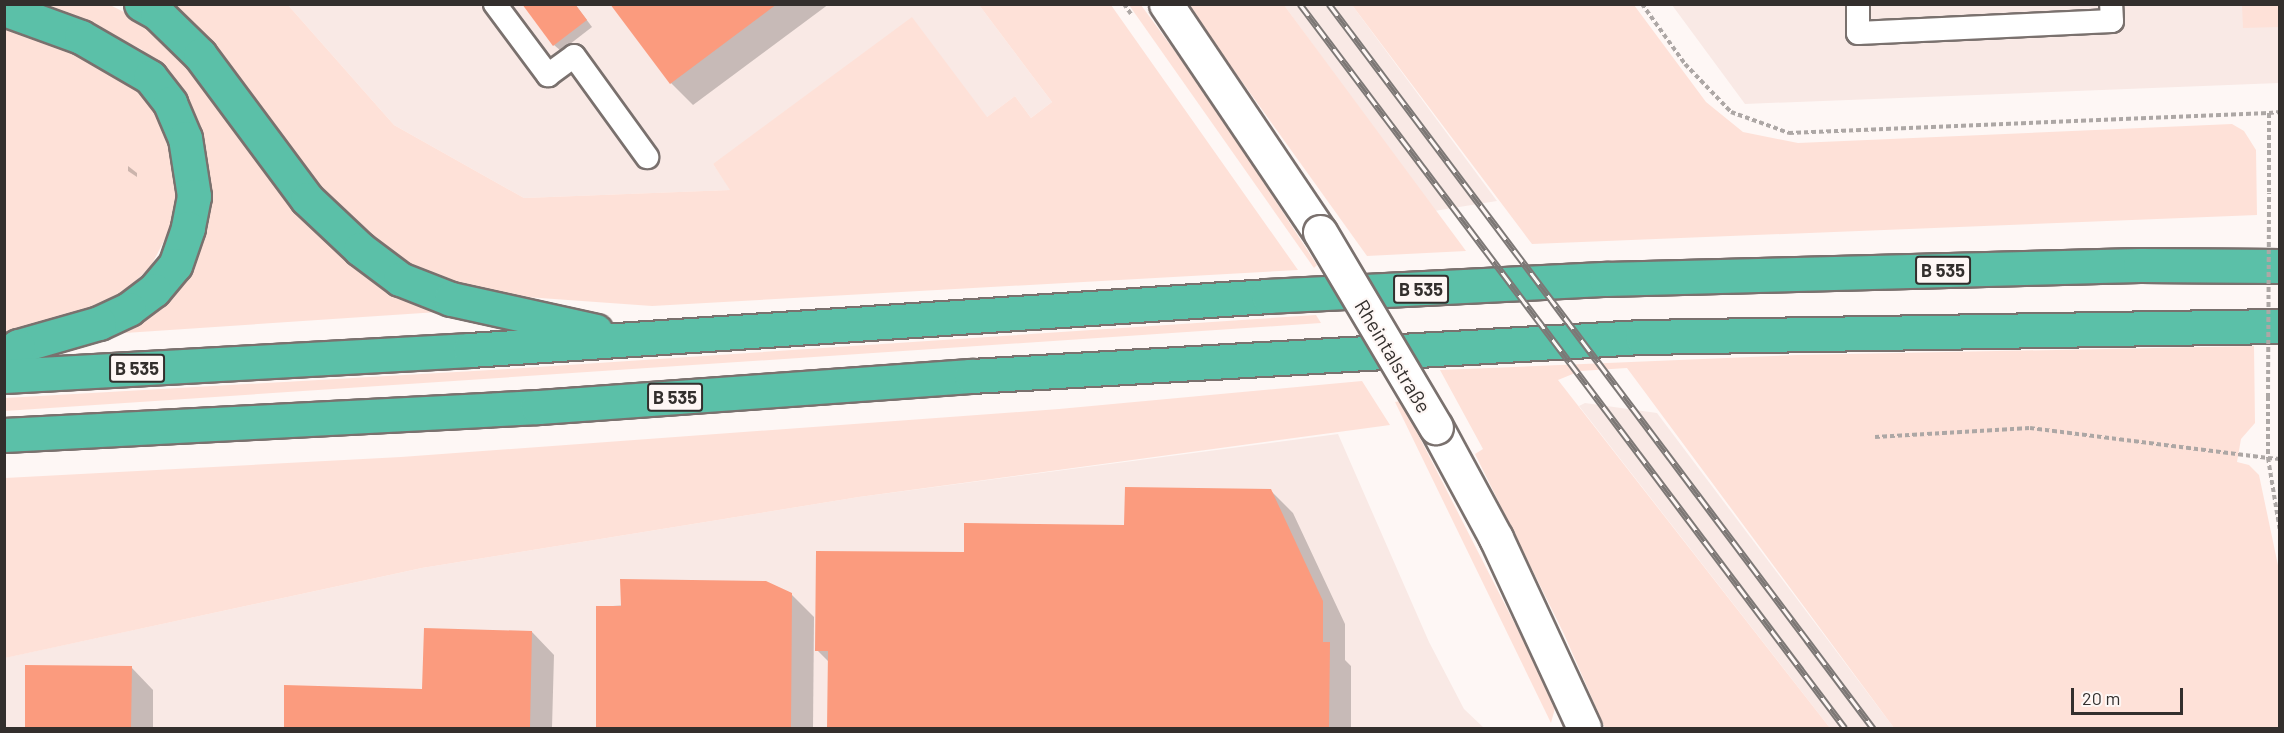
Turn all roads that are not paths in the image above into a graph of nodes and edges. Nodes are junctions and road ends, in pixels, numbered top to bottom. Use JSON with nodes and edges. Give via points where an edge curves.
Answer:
{"nodes":[{"id":1,"x":141,"y":4,"type":"edge"},
{"id":2,"x":495,"y":4,"type":"edge"},
{"id":3,"x":1166,"y":4,"type":"edge"},
{"id":4,"x":1858,"y":4,"type":"edge"},
{"id":5,"x":2111,"y":4,"type":"edge"},
{"id":6,"x":4,"y":9,"type":"edge"},
{"id":7,"x":647,"y":157,"type":"dead end"},
{"id":8,"x":2280,"y":266,"type":"edge"},
{"id":9,"x":2280,"y":326,"type":"edge"},
{"id":10,"x":630,"y":339,"type":"junction"},
{"id":11,"x":4,"y":355,"type":"edge"},
{"id":12,"x":4,"y":376,"type":"edge"},
{"id":13,"x":4,"y":435,"type":"edge"},
{"id":14,"x":1584,"y":729,"type":"edge"}],
"edges":[{"from":1,"to":10,"type":"highway","via":[[157,13],[200,55],[307,200],[360,249],[400,279],[451,299]]},
{"from":2,"to":7,"type":"lane","via":[[548,75],[574,56]]},
{"from":3,"to":14,"type":"street","name":"Rheintalstraße","bridge":true,"via":[[1320,232],[1436,427],[1496,538]]},
{"from":4,"to":5,"type":"lane","via":[[1858,33],[2112,21]]},
{"from":6,"to":11,"type":"highway","via":[[81,37],[150,77],[170,103],[185,138],[194,195],[188,228],[174,265],[154,290],[129,309],[99,323],[18,346]]},
{"from":8,"to":10,"type":"highway","number":"B 535","via":[[2140,265],[1606,279],[1235,298]]},
{"from":9,"to":13,"type":"highway","number":"B 535","via":[[1642,337],[971,376],[492,409]]},
{"from":10,"to":12,"type":"highway","number":"B 535"}]}
